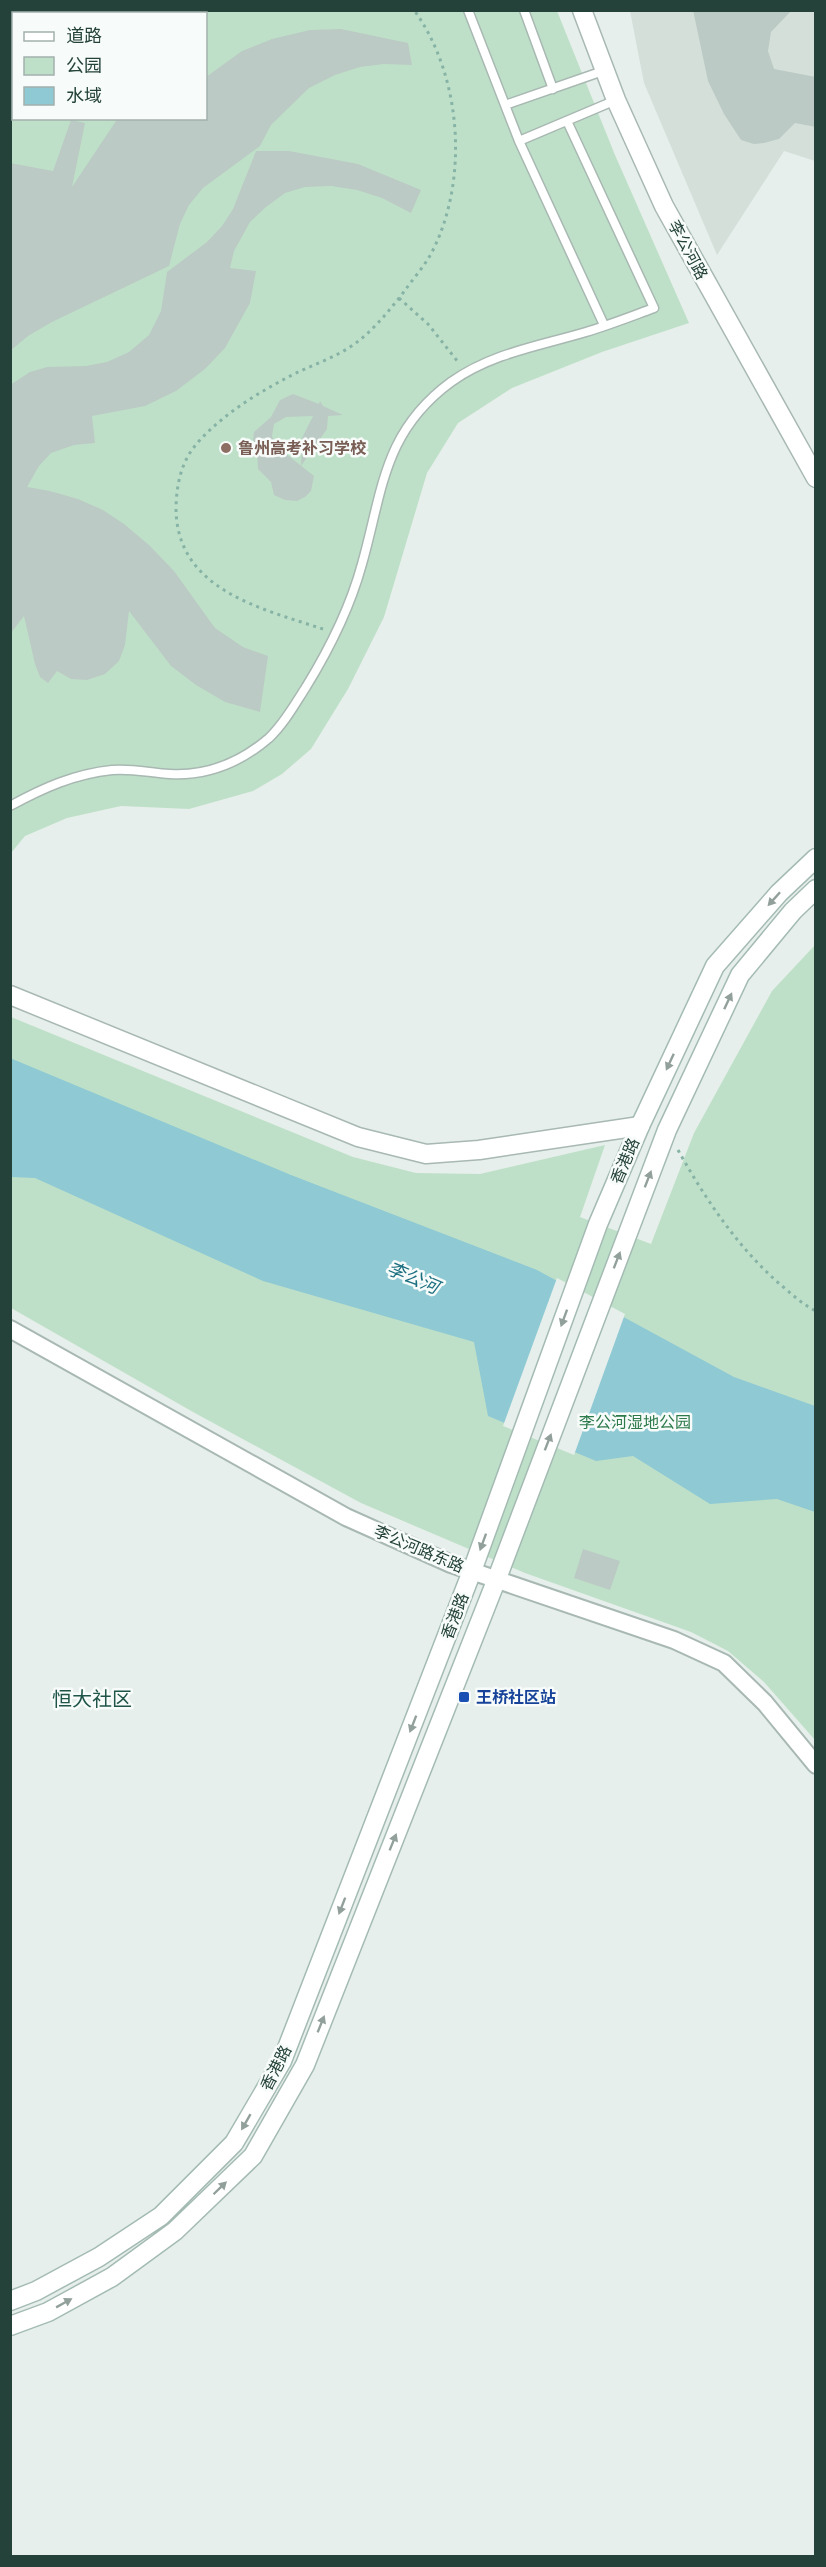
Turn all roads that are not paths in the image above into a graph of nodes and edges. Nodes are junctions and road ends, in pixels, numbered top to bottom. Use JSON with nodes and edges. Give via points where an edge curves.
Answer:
{"nodes":[{"id":1,"x":468,"y":10,"type":"edge"},
{"id":2,"x":524,"y":10,"type":"edge"},
{"id":3,"x":582,"y":10,"type":"edge"},
{"id":4,"x":603,"y":71,"type":"junction"},
{"id":5,"x":553,"y":89,"type":"junction"},
{"id":6,"x":616,"y":100,"type":"junction"},
{"id":7,"x":505,"y":105,"type":"junction"},
{"id":8,"x":567,"y":121,"type":"junction"},
{"id":9,"x":519,"y":141,"type":"junction"},
{"id":10,"x":604,"y":326,"type":"junction"},
{"id":11,"x":816,"y":478,"type":"edge"},
{"id":12,"x":10,"y":806,"type":"edge"},
{"id":13,"x":816,"y":858,"type":"edge"},
{"id":14,"x":816,"y":889,"type":"edge"},
{"id":15,"x":10,"y":994,"type":"edge"},
{"id":16,"x":640,"y":1126,"type":"junction"},
{"id":17,"x":11,"y":1330,"type":"edge"},
{"id":18,"x":472,"y":1571,"type":"junction"},
{"id":19,"x":496,"y":1581,"type":"junction"},
{"id":20,"x":816,"y":1765,"type":"edge"},
{"id":21,"x":10,"y":2301,"type":"edge"},
{"id":22,"x":10,"y":2326,"type":"edge"}],
"edges":[{"from":1,"to":7,"type":"lane"},
{"from":2,"to":5,"type":"lane"},
{"from":3,"to":4,"type":"main road","name":"李公河路"},
{"from":4,"to":5,"type":"lane"},
{"from":4,"to":6,"type":"main road","name":"李公河路"},
{"from":5,"to":7,"type":"lane"},
{"from":6,"to":8,"type":"lane"},
{"from":6,"to":11,"type":"main road","name":"李公河路","via":[[664,206]]},
{"from":7,"to":9,"type":"lane"},
{"from":8,"to":9,"type":"lane"},
{"from":8,"to":10,"type":"lane","via":[[654,308]]},
{"from":9,"to":10,"type":"lane"},
{"from":10,"to":12,"type":"lane","via":[[508,353],[465,374],[424,404],[386,466],[362,565],[336,633],[291,711],[249,754],[200,774],[113,770],[79,775]]},
{"from":13,"to":16,"type":"main road","name":"香港路","one_way":true,"via":[[778,893],[715,966]]},
{"from":19,"to":14,"type":"main road","name":"香港路","one_way":true,"via":[[667,1130],[740,975]]},
{"from":15,"to":16,"type":"main road","via":[[358,1137],[426,1154]]},
{"from":16,"to":18,"type":"main road","name":"香港路","one_way":true,"via":[[597,1224]]},
{"from":17,"to":18,"type":"street","name":"李公河路东路","via":[[346,1517]]},
{"from":18,"to":19,"type":"street","name":"李公河路东路"},
{"from":18,"to":21,"type":"main road","name":"香港路","one_way":true,"via":[[282,2061],[234,2143],[161,2216],[99,2257]]},
{"from":19,"to":20,"type":"street","name":"李公河路东路","via":[[674,1640],[724,1664],[765,1703]]},
{"from":22,"to":19,"type":"main road","name":"香港路","one_way":true,"via":[[48,2312],[112,2277],[175,2231],[253,2157],[305,2065]]}]}
